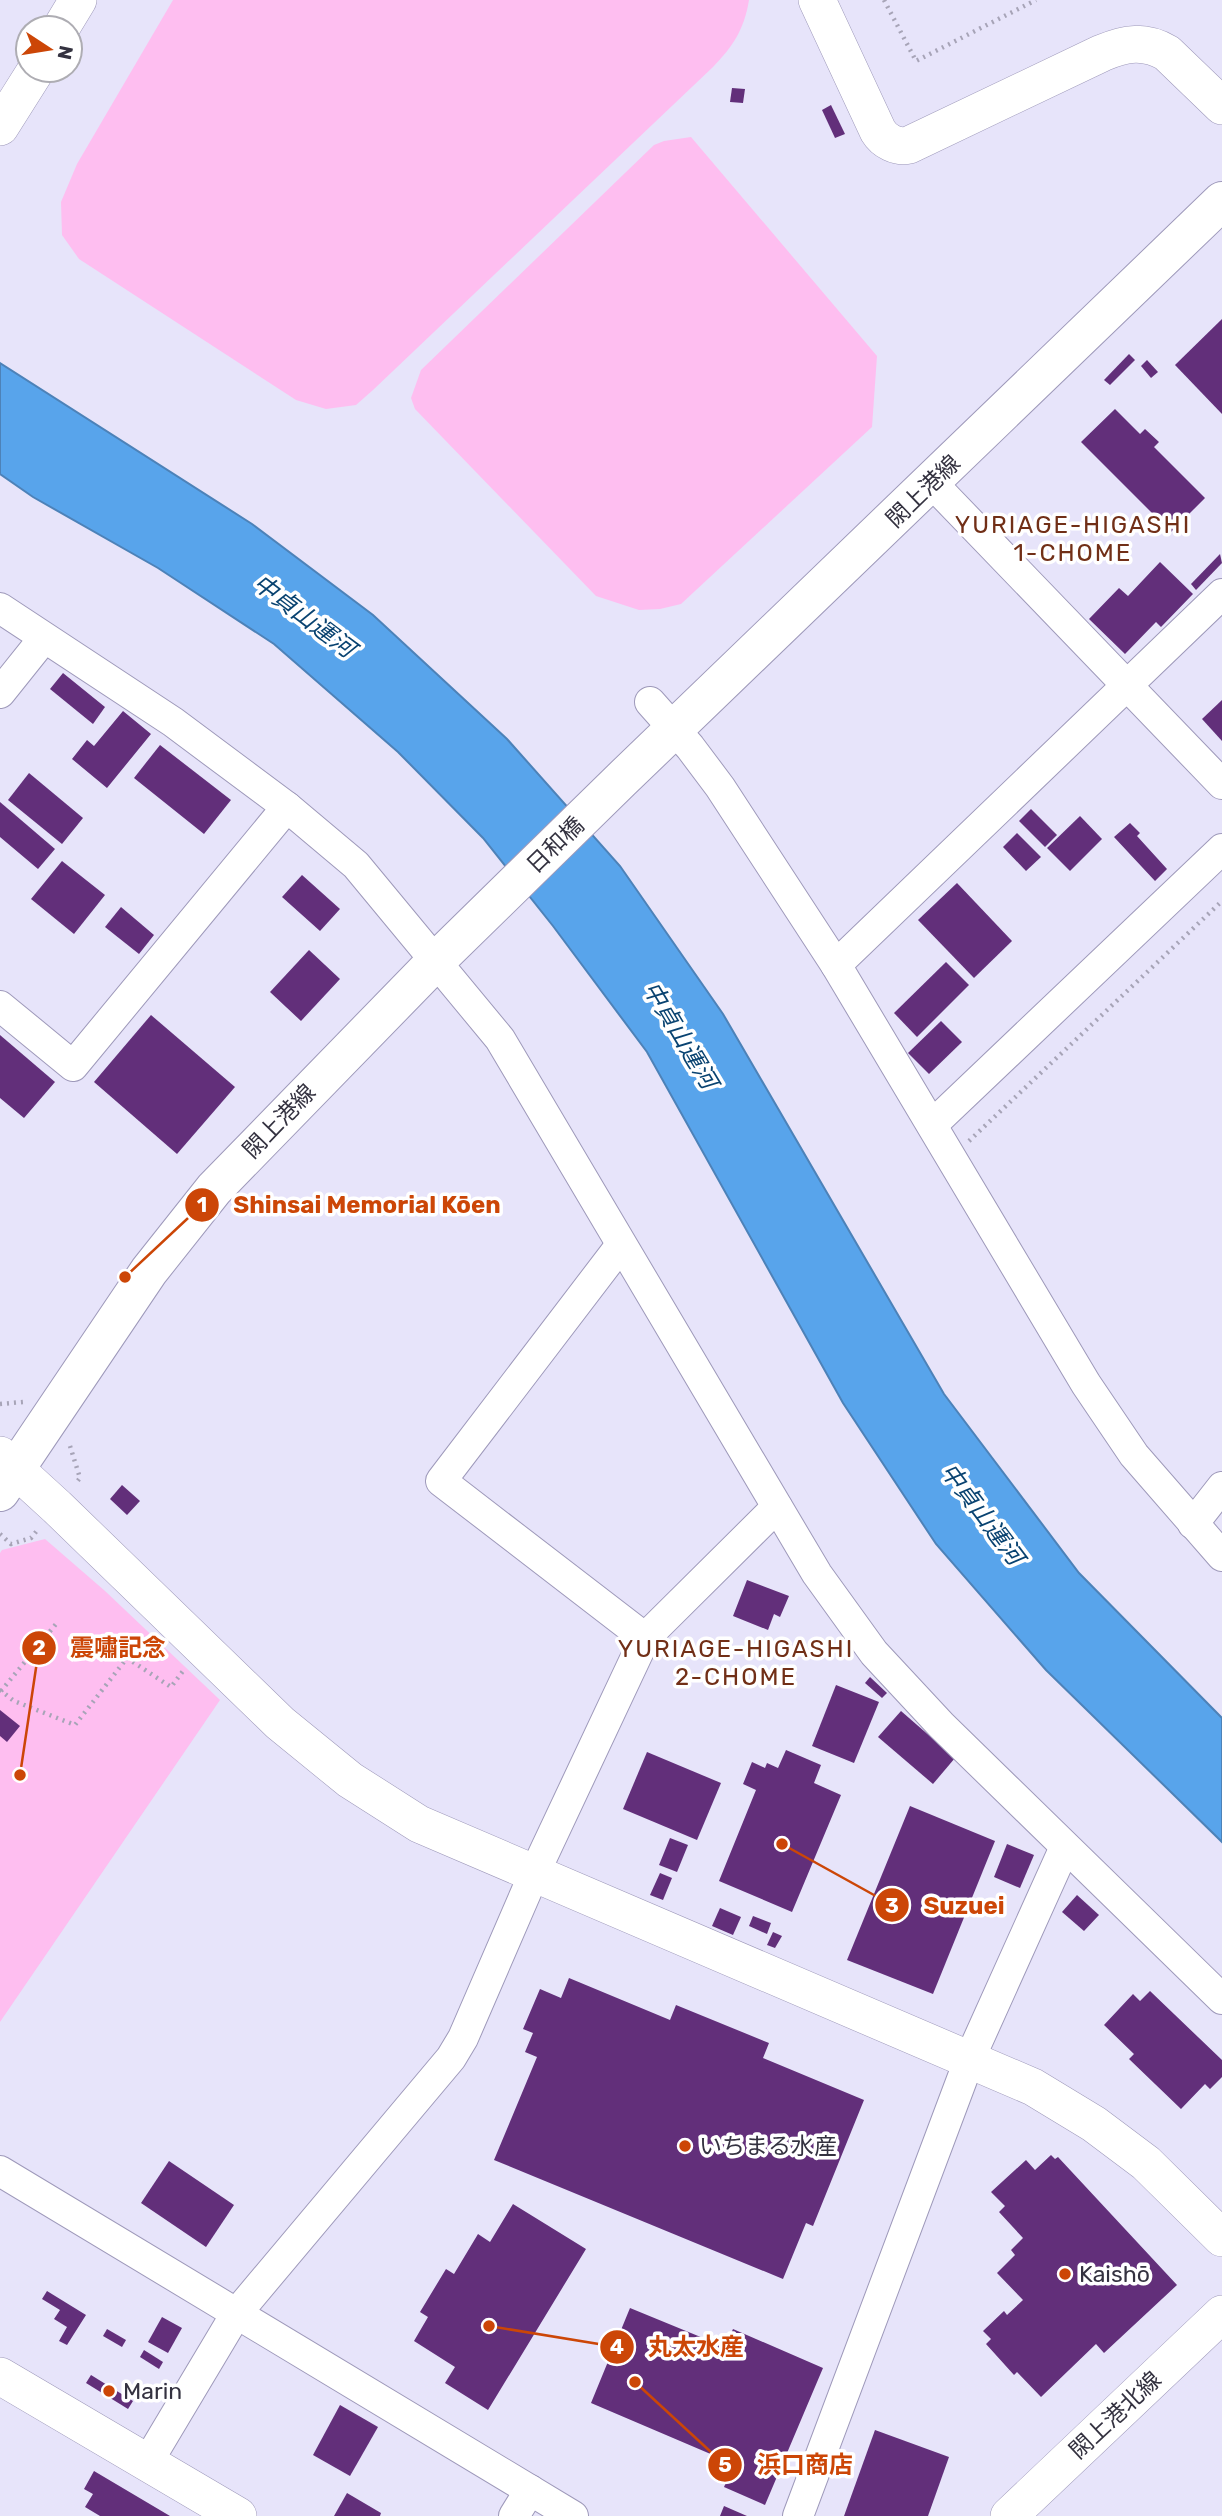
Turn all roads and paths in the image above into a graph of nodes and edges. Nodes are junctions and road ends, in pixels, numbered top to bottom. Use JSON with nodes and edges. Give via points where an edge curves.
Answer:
{"nodes":[{"id":1,"x":817,"y":0,"type":"edge"},
{"id":2,"x":884,"y":0,"type":"edge"},
{"id":3,"x":1036,"y":0,"type":"edge"},
{"id":4,"x":27,"y":84,"type":"edge"},
{"id":5,"x":1222,"y":106,"type":"edge"},
{"id":6,"x":0,"y":127,"type":"edge"},
{"id":7,"x":1222,"y":201,"type":"edge"},
{"id":8,"x":932,"y":483,"type":"junction"},
{"id":9,"x":1222,"y":594,"type":"edge"},
{"id":10,"x":0,"y":608,"type":"edge"},
{"id":11,"x":44,"y":638,"type":"junction"},
{"id":12,"x":1128,"y":684,"type":"junction"},
{"id":13,"x":0,"y":693,"type":"edge"},
{"id":14,"x":662,"y":716,"type":"junction"},
{"id":15,"x":621,"y":780,"type":"joint"},
{"id":16,"x":1222,"y":784,"type":"edge"},
{"id":17,"x":286,"y":807,"type":"junction"},
{"id":18,"x":1222,"y":849,"type":"edge"},
{"id":19,"x":1222,"y":901,"type":"edge"},
{"id":20,"x":489,"y":910,"type":"joint"},
{"id":21,"x":436,"y":961,"type":"junction"},
{"id":22,"x":836,"y":965,"type":"junction"},
{"id":23,"x":0,"y":1006,"type":"edge"},
{"id":24,"x":932,"y":1125,"type":"junction"},
{"id":25,"x":951,"y":1158,"type":"junction"},
{"id":26,"x":621,"y":1245,"type":"junction"},
{"id":27,"x":68,"y":1442,"type":"dead end"},
{"id":28,"x":5,"y":1472,"type":"edge"},
{"id":29,"x":1222,"y":1487,"type":"edge"},
{"id":30,"x":70,"y":1490,"type":"dead end"},
{"id":31,"x":776,"y":1507,"type":"junction"},
{"id":32,"x":1193,"y":1524,"type":"junction"},
{"id":33,"x":42,"y":1525,"type":"dead end"},
{"id":34,"x":0,"y":1534,"type":"edge"},
{"id":35,"x":1222,"y":1556,"type":"edge"},
{"id":36,"x":56,"y":1624,"type":"dead end"},
{"id":37,"x":645,"y":1638,"type":"junction"},
{"id":38,"x":186,"y":1667,"type":"dead end"},
{"id":39,"x":1,"y":1690,"type":"edge"},
{"id":40,"x":1065,"y":1847,"type":"junction"},
{"id":41,"x":534,"y":1874,"type":"junction"},
{"id":42,"x":1222,"y":1999,"type":"edge"},
{"id":43,"x":970,"y":2058,"type":"junction"},
{"id":44,"x":0,"y":2171,"type":"edge"},
{"id":45,"x":1222,"y":2238,"type":"edge"},
{"id":46,"x":236,"y":2314,"type":"junction"},
{"id":47,"x":1222,"y":2315,"type":"edge"},
{"id":48,"x":0,"y":2376,"type":"edge"},
{"id":49,"x":147,"y":2462,"type":"junction"},
{"id":50,"x":530,"y":2490,"type":"junction"},
{"id":51,"x":238,"y":2516,"type":"edge"},
{"id":52,"x":514,"y":2516,"type":"edge"},
{"id":53,"x":573,"y":2516,"type":"edge"},
{"id":54,"x":798,"y":2516,"type":"edge"},
{"id":55,"x":1009,"y":2516,"type":"edge"}],
"edges":[{"from":1,"to":5,"type":"street","via":[[878,131],[897,145],[909,145],[1132,43],[1167,53]]},
{"from":2,"to":3,"type":"path","via":[[915,61]]},
{"from":4,"to":6,"type":"street"},
{"from":7,"to":8,"type":"main road","name":"閖上港線"},
{"from":8,"to":12,"type":"street"},
{"from":8,"to":14,"type":"main road","name":"閖上港線"},
{"from":9,"to":12,"type":"street"},
{"from":10,"to":11,"type":"street"},
{"from":11,"to":13,"type":"street"},
{"from":11,"to":17,"type":"street","via":[[173,722]]},
{"from":12,"to":16,"type":"street"},
{"from":12,"to":22,"type":"street"},
{"from":14,"to":15,"type":"main road","name":"閖上港線"},
{"from":14,"to":22,"type":"street","via":[[720,787]]},
{"from":15,"to":20,"type":"main road","name":"日和橋"},
{"from":17,"to":21,"type":"street","via":[[356,865]]},
{"from":17,"to":23,"type":"street","via":[[73,1066]]},
{"from":18,"to":24,"type":"street"},
{"from":19,"to":25,"type":"path"},
{"from":20,"to":21,"type":"main road","name":"閖上港線"},
{"from":21,"to":26,"type":"street","via":[[499,1039]]},
{"from":21,"to":28,"type":"main road","name":"閖上港線","via":[[214,1189],[149,1271]]},
{"from":22,"to":24,"type":"street"},
{"from":24,"to":25,"type":"street"},
{"from":25,"to":32,"type":"street","via":[[1086,1384],[1135,1455]]},
{"from":26,"to":31,"type":"street"},
{"from":26,"to":37,"type":"street","via":[[441,1481]]},
{"from":27,"to":30,"type":"path","via":[[80,1478]]},
{"from":28,"to":41,"type":"street","via":[[280,1723],[350,1780],[419,1824]]},
{"from":29,"to":32,"type":"street"},
{"from":31,"to":37,"type":"street"},
{"from":31,"to":40,"type":"street","via":[[874,1653]]},
{"from":32,"to":35,"type":"street"},
{"from":33,"to":34,"type":"path","via":[[31,1538],[11,1544]]},
{"from":36,"to":39,"type":"path"},
{"from":37,"to":41,"type":"street"},
{"from":38,"to":39,"type":"path","via":[[171,1687],[127,1658],[75,1725],[15,1701]]},
{"from":40,"to":42,"type":"street"},
{"from":40,"to":43,"type":"street"},
{"from":41,"to":43,"type":"street"},
{"from":41,"to":46,"type":"street","via":[[451,2058]]},
{"from":43,"to":45,"type":"street","via":[[1033,2087],[1094,2124],[1146,2163]]},
{"from":43,"to":54,"type":"street"},
{"from":44,"to":46,"type":"street"},
{"from":46,"to":49,"type":"street"},
{"from":46,"to":50,"type":"street"},
{"from":47,"to":55,"type":"street","name":"閖上港北線"},
{"from":48,"to":49,"type":"street"},
{"from":49,"to":51,"type":"street"},
{"from":50,"to":52,"type":"street"},
{"from":50,"to":53,"type":"street"}]}
